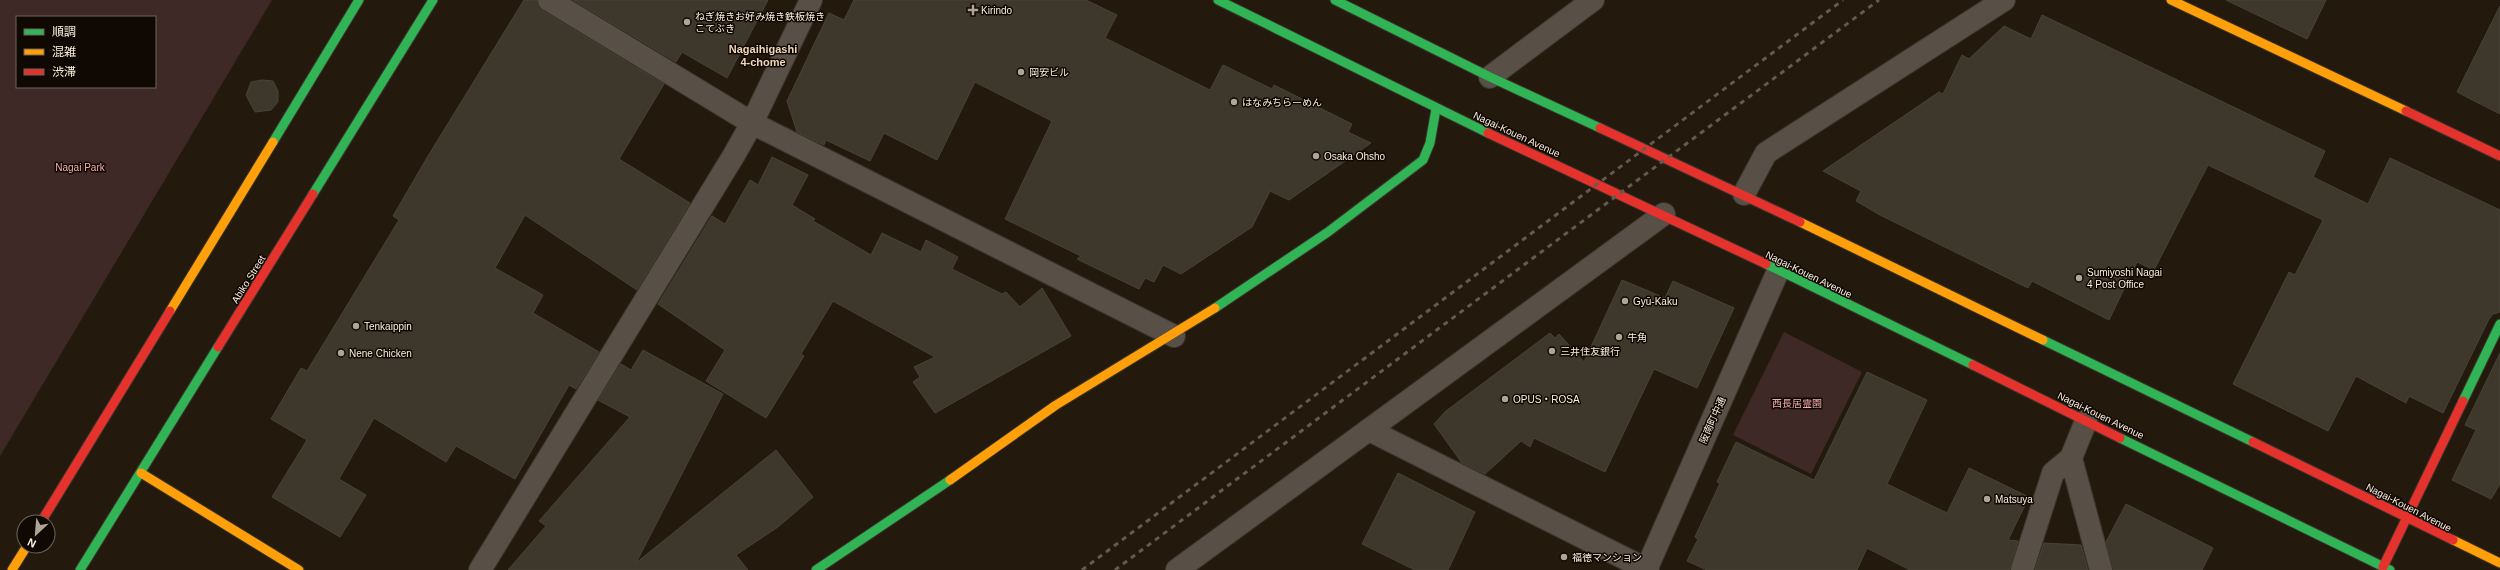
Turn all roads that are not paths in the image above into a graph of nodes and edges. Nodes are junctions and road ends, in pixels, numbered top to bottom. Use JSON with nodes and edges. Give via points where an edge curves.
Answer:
{"nodes":[{"id":1,"x":359,"y":0,"type":"edge"},
{"id":2,"x":433,"y":0,"type":"edge"},
{"id":3,"x":549,"y":0,"type":"edge"},
{"id":4,"x":811,"y":0,"type":"edge"},
{"id":5,"x":1218,"y":0,"type":"edge"},
{"id":6,"x":1335,"y":0,"type":"edge"},
{"id":7,"x":1593,"y":0,"type":"edge"},
{"id":8,"x":2004,"y":0,"type":"edge"},
{"id":9,"x":2171,"y":0,"type":"edge"},
{"id":10,"x":1490,"y":77,"type":"junction"},
{"id":11,"x":1436,"y":109,"type":"junction"},
{"id":12,"x":752,"y":123,"type":"junction"},
{"id":13,"x":2500,"y":156,"type":"edge"},
{"id":14,"x":1744,"y":194,"type":"junction"},
{"id":15,"x":1664,"y":214,"type":"junction"},
{"id":16,"x":1778,"y":271,"type":"junction"},
{"id":17,"x":2500,"y":324,"type":"edge"},
{"id":18,"x":1174,"y":336,"type":"junction"},
{"id":19,"x":2086,"y":421,"type":"junction"},
{"id":20,"x":1369,"y":430,"type":"junction"},
{"id":21,"x":2071,"y":458,"type":"junction"},
{"id":22,"x":140,"y":473,"type":"junction"},
{"id":23,"x":46,"y":514,"type":"edge"},
{"id":24,"x":2407,"y":517,"type":"junction"},
{"id":25,"x":22,"y":554,"type":"edge"},
{"id":26,"x":2500,"y":563,"type":"edge"},
{"id":27,"x":2386,"y":568,"type":"edge"},
{"id":28,"x":12,"y":570,"type":"edge"},
{"id":29,"x":80,"y":570,"type":"edge"},
{"id":30,"x":299,"y":570,"type":"edge"},
{"id":31,"x":480,"y":570,"type":"edge"},
{"id":32,"x":816,"y":570,"type":"edge"},
{"id":33,"x":1177,"y":570,"type":"edge"},
{"id":34,"x":1647,"y":570,"type":"edge"},
{"id":35,"x":2022,"y":570,"type":"edge"},
{"id":36,"x":2100,"y":570,"type":"edge"}],
"edges":[{"from":1,"to":23,"type":"main road"},
{"from":2,"to":22,"type":"main road","name":"Abiko Street"},
{"from":3,"to":12,"type":"street"},
{"from":4,"to":12,"type":"street"},
{"from":5,"to":11,"type":"main road","name":"Nagai-Kouen Avenue"},
{"from":6,"to":10,"type":"main road","name":"Nagai-Kouen Avenue"},
{"from":7,"to":10,"type":"street"},
{"from":8,"to":14,"type":"street","via":[[1766,153]]},
{"from":9,"to":13,"type":"main road"},
{"from":10,"to":14,"type":"main road","name":"Nagai-Kouen Avenue"},
{"from":11,"to":15,"type":"main road","name":"Nagai-Kouen Avenue"},
{"from":11,"to":18,"type":"main road","via":[[1430,143],[1422,160],[1328,232]]},
{"from":12,"to":18,"type":"street"},
{"from":12,"to":31,"type":"street"},
{"from":14,"to":24,"type":"main road","name":"Nagai-Kouen Avenue"},
{"from":15,"to":16,"type":"main road","name":"Nagai-Kouen Avenue"},
{"from":15,"to":20,"type":"street"},
{"from":16,"to":19,"type":"main road","name":"Nagai-Kouen Avenue"},
{"from":16,"to":34,"type":"street","name":"阪南町中通"},
{"from":17,"to":24,"type":"main road"},
{"from":18,"to":32,"type":"main road","via":[[1056,405]]},
{"from":19,"to":21,"type":"street"},
{"from":19,"to":27,"type":"main road","name":"Nagai-Kouen Avenue"},
{"from":20,"to":33,"type":"street"},
{"from":20,"to":34,"type":"street"},
{"from":21,"to":35,"type":"street","via":[[2053,473]]},
{"from":21,"to":36,"type":"street"},
{"from":22,"to":29,"type":"main road","name":"Abiko Street"},
{"from":22,"to":30,"type":"main road"},
{"from":24,"to":26,"type":"main road","name":"Nagai-Kouen Avenue"},
{"from":24,"to":27,"type":"main road"},
{"from":25,"to":28,"type":"main road"}]}
